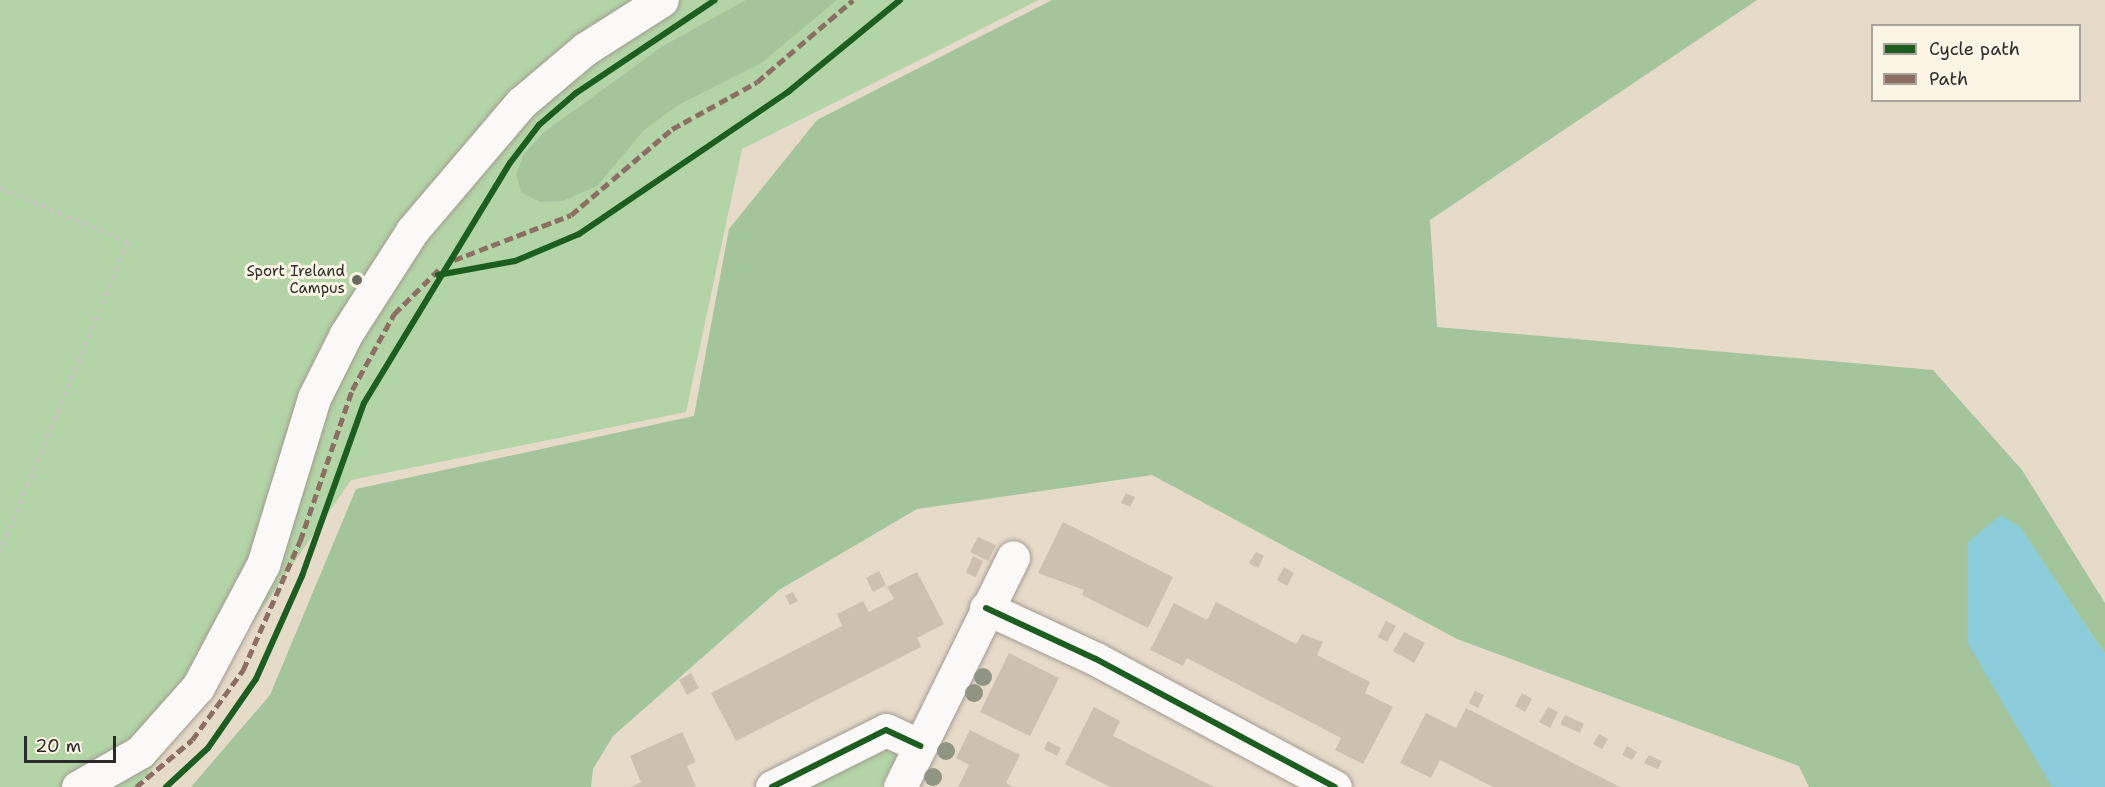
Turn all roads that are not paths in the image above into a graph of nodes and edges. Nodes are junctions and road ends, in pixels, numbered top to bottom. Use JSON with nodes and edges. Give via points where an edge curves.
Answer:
{"nodes":[{"id":1,"x":662,"y":0,"type":"edge"},
{"id":2,"x":1013,"y":557,"type":"dead end"},
{"id":3,"x":986,"y":608,"type":"junction"},
{"id":4,"x":920,"y":746,"type":"junction"},
{"id":5,"x":78,"y":787,"type":"edge"},
{"id":6,"x":772,"y":787,"type":"edge"},
{"id":7,"x":900,"y":787,"type":"edge"},
{"id":8,"x":1335,"y":787,"type":"edge"}],
"edges":[{"from":1,"to":5,"type":"street","via":[[585,49],[521,103],[444,188],[340,344],[314,398],[263,565],[198,687],[140,752]]},
{"from":2,"to":3,"type":"street"},
{"from":3,"to":4,"type":"street"},
{"from":3,"to":8,"type":"street","via":[[1096,659]]},
{"from":4,"to":6,"type":"street","via":[[885,730]]},
{"from":4,"to":7,"type":"street"}]}
